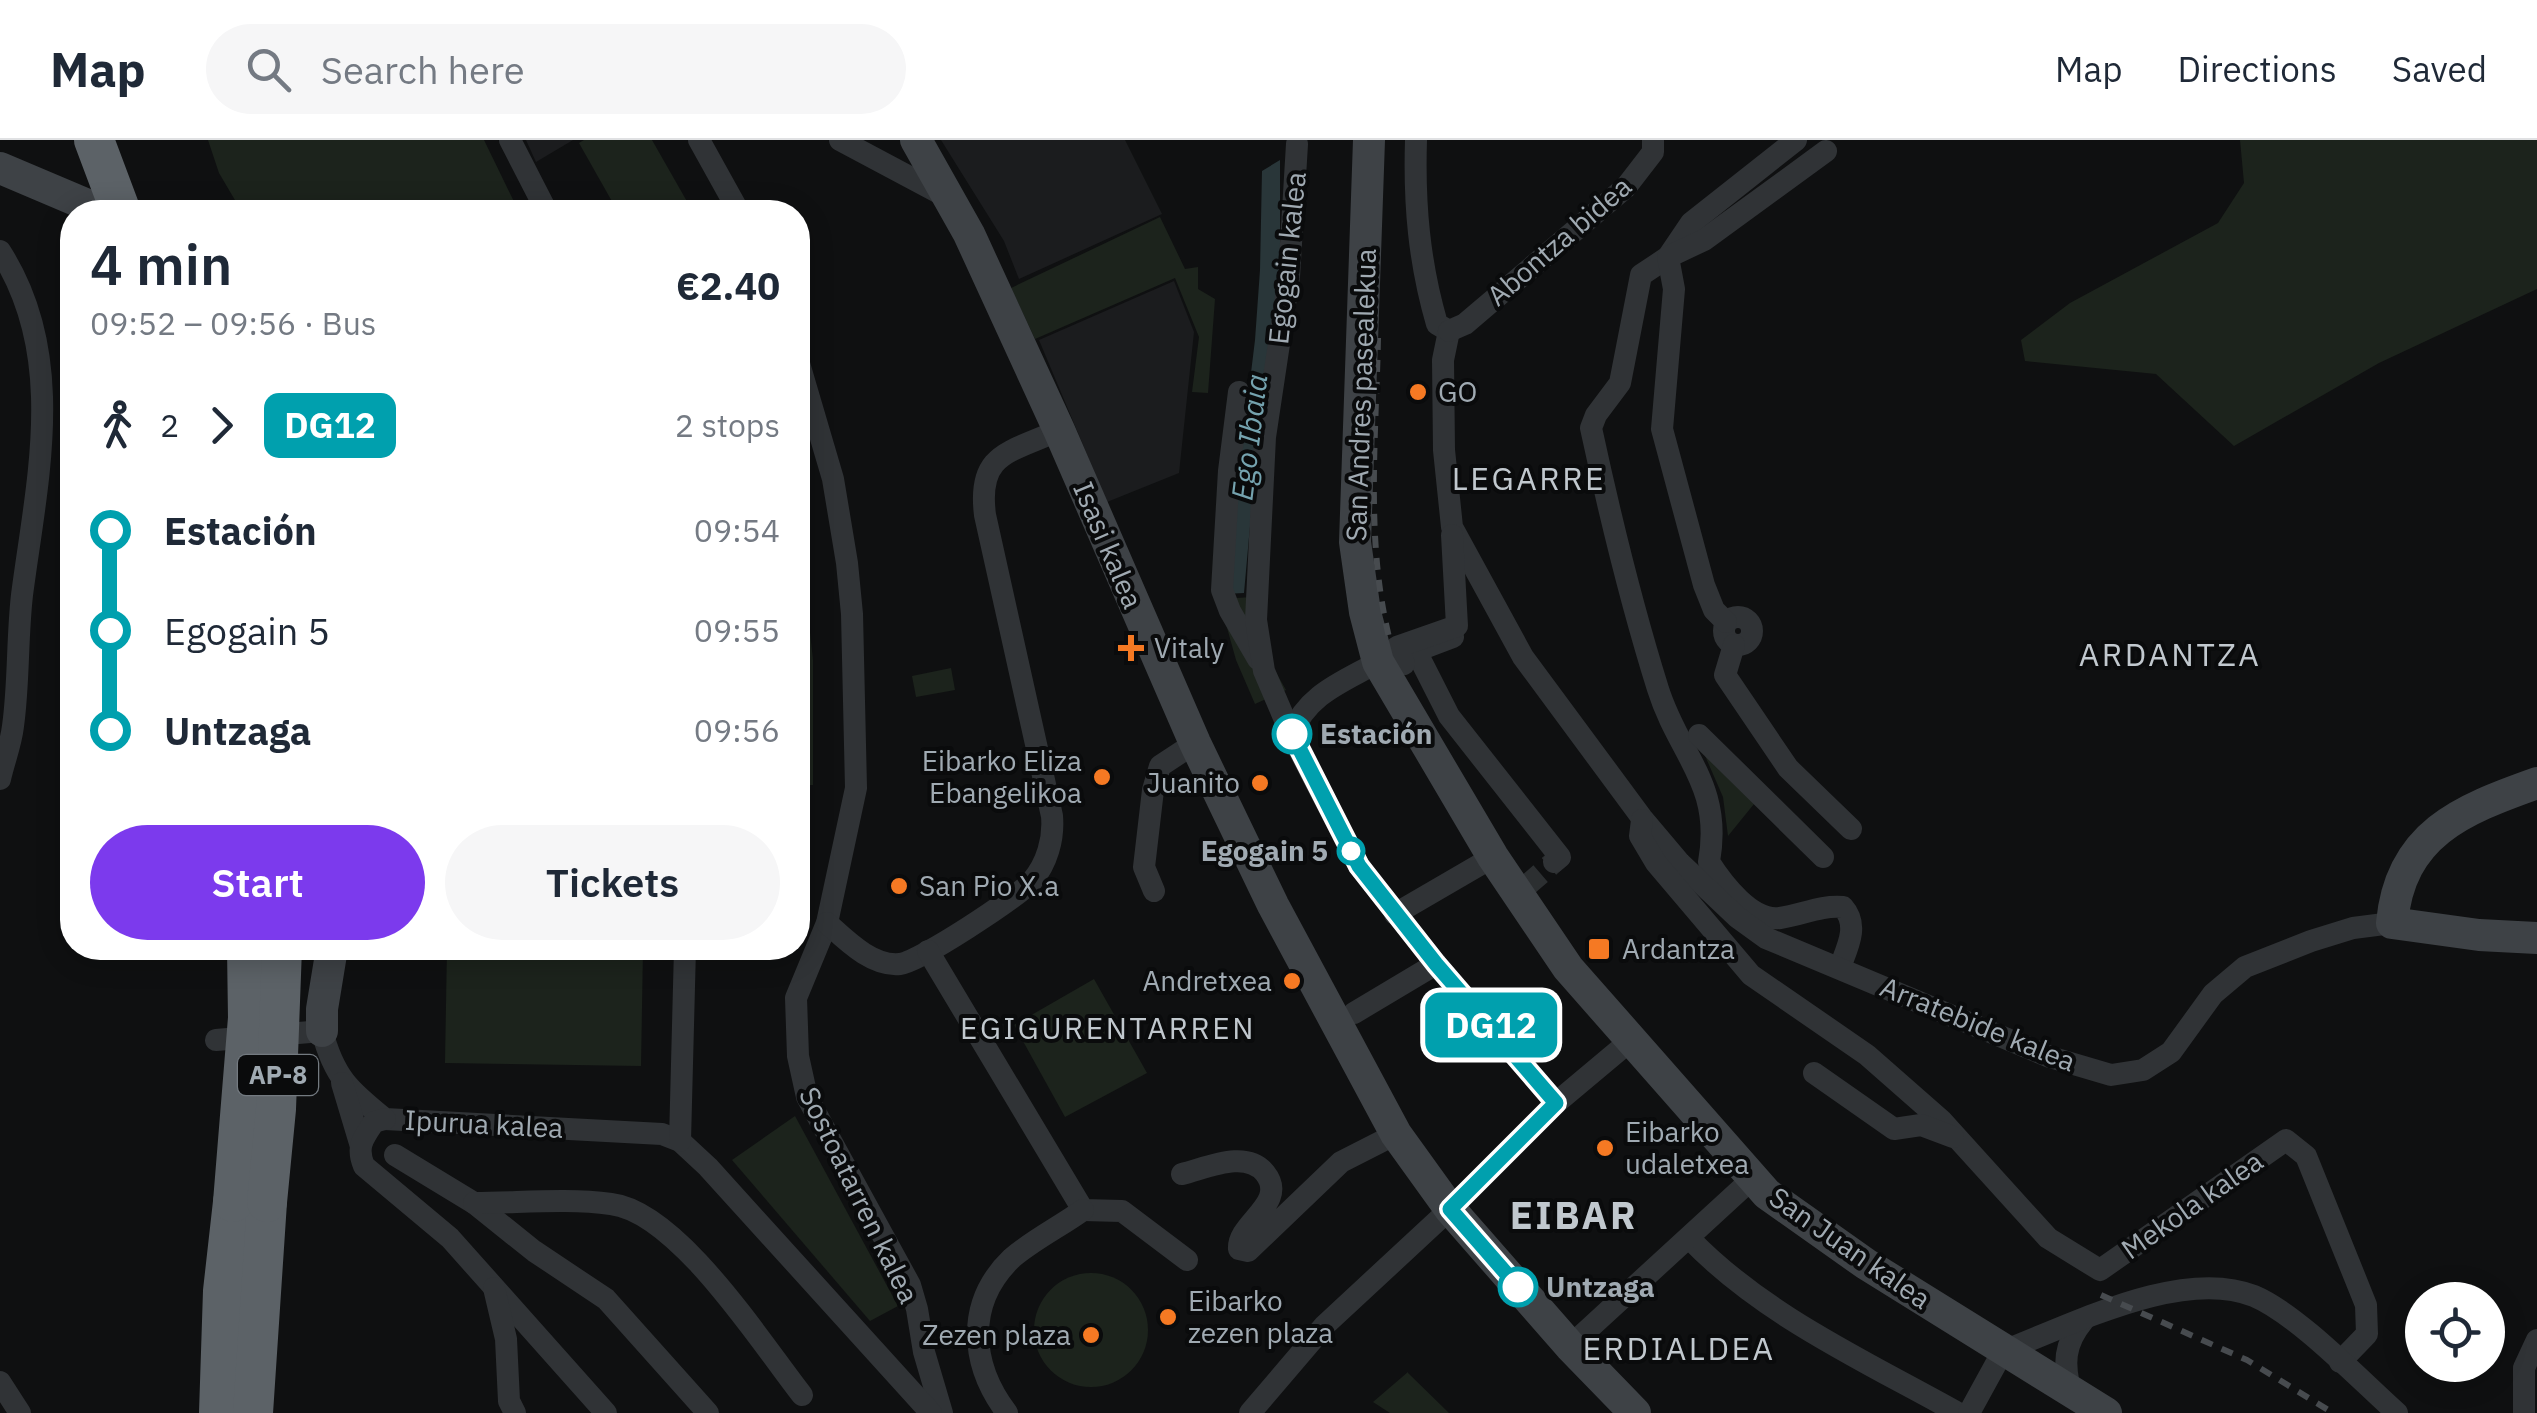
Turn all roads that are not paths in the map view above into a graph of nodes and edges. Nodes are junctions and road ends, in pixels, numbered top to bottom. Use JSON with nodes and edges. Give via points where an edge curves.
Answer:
{"nodes":[{"id":1,"x":94,"y":140,"type":"edge"},
{"id":2,"x":121,"y":140,"type":"edge"},
{"id":3,"x":510,"y":140,"type":"edge"},
{"id":4,"x":699,"y":140,"type":"edge"},
{"id":5,"x":886,"y":140,"type":"edge"},
{"id":6,"x":916,"y":140,"type":"edge"},
{"id":7,"x":1369,"y":140,"type":"edge"},
{"id":8,"x":1416,"y":140,"type":"edge"},
{"id":9,"x":1653,"y":140,"type":"edge"},
{"id":10,"x":1796,"y":140,"type":"edge"},
{"id":11,"x":847,"y":143,"type":"edge"},
{"id":12,"x":1297,"y":144,"type":"dead end"},
{"id":13,"x":1826,"y":151,"type":"dead end"},
{"id":14,"x":0,"y":168,"type":"edge"},
{"id":15,"x":76,"y":200,"type":"edge"},
{"id":16,"x":116,"y":200,"type":"edge"},
{"id":17,"x":144,"y":200,"type":"edge"},
{"id":18,"x":541,"y":200,"type":"edge"},
{"id":19,"x":733,"y":200,"type":"edge"},
{"id":20,"x":952,"y":200,"type":"junction"},
{"id":21,"x":0,"y":250,"type":"edge"},
{"id":22,"x":1668,"y":258,"type":"junction"},
{"id":23,"x":1450,"y":331,"type":"junction"},
{"id":24,"x":1239,"y":392,"type":"dead end"},
{"id":25,"x":810,"y":401,"type":"edge"},
{"id":26,"x":1059,"y":430,"type":"junction"},
{"id":27,"x":1452,"y":527,"type":"junction"},
{"id":28,"x":1450,"y":628,"type":"junction"},
{"id":29,"x":1391,"y":663,"type":"junction"},
{"id":30,"x":1264,"y":671,"type":"junction"},
{"id":31,"x":1292,"y":734,"type":"junction"},
{"id":32,"x":1699,"y":735,"type":"dead end"},
{"id":33,"x":1194,"y":742,"type":"junction"},
{"id":34,"x":0,"y":778,"type":"edge"},
{"id":35,"x":2537,"y":783,"type":"edge"},
{"id":36,"x":1642,"y":818,"type":"junction"},
{"id":37,"x":1851,"y":828,"type":"dead end"},
{"id":38,"x":1823,"y":856,"type":"dead end"},
{"id":39,"x":1493,"y":857,"type":"junction"},
{"id":40,"x":1557,"y":859,"type":"dead end"},
{"id":41,"x":1154,"y":891,"type":"dead end"},
{"id":42,"x":1395,"y":914,"type":"junction"},
{"id":43,"x":827,"y":924,"type":"junction"},
{"id":44,"x":2392,"y":924,"type":"junction"},
{"id":45,"x":2537,"y":938,"type":"edge"},
{"id":46,"x":928,"y":951,"type":"junction"},
{"id":47,"x":247,"y":960,"type":"edge"},
{"id":48,"x":282,"y":960,"type":"edge"},
{"id":49,"x":330,"y":960,"type":"edge"},
{"id":50,"x":685,"y":960,"type":"edge"},
{"id":51,"x":1436,"y":964,"type":"junction"},
{"id":52,"x":1840,"y":967,"type":"junction"},
{"id":53,"x":1354,"y":1013,"type":"dead end"},
{"id":54,"x":322,"y":1031,"type":"junction"},
{"id":55,"x":216,"y":1040,"type":"dead end"},
{"id":56,"x":1630,"y":1040,"type":"junction"},
{"id":57,"x":1814,"y":1073,"type":"dead end"},
{"id":58,"x":341,"y":1080,"type":"junction"},
{"id":59,"x":1556,"y":1103,"type":"junction"},
{"id":60,"x":394,"y":1119,"type":"junction"},
{"id":61,"x":1396,"y":1134,"type":"junction"},
{"id":62,"x":1957,"y":1138,"type":"junction"},
{"id":63,"x":680,"y":1141,"type":"junction"},
{"id":64,"x":360,"y":1143,"type":"junction"},
{"id":65,"x":395,"y":1154,"type":"junction"},
{"id":66,"x":372,"y":1174,"type":"junction"},
{"id":67,"x":1182,"y":1174,"type":"dead end"},
{"id":68,"x":1753,"y":1178,"type":"junction"},
{"id":69,"x":250,"y":1202,"type":"junction"},
{"id":70,"x":474,"y":1202,"type":"junction"},
{"id":71,"x":1450,"y":1209,"type":"junction"},
{"id":72,"x":1084,"y":1210,"type":"junction"},
{"id":73,"x":1689,"y":1238,"type":"junction"},
{"id":74,"x":1187,"y":1260,"type":"dead end"},
{"id":75,"x":493,"y":1285,"type":"junction"},
{"id":76,"x":2083,"y":1321,"type":"junction"},
{"id":77,"x":2537,"y":1340,"type":"edge"},
{"id":78,"x":1570,"y":1346,"type":"junction"},
{"id":79,"x":2003,"y":1351,"type":"junction"},
{"id":80,"x":924,"y":1352,"type":"junction"},
{"id":81,"x":2340,"y":1362,"type":"junction"},
{"id":82,"x":891,"y":1368,"type":"junction"},
{"id":83,"x":0,"y":1382,"type":"edge"},
{"id":84,"x":2072,"y":1392,"type":"junction"},
{"id":85,"x":802,"y":1395,"type":"dead end"},
{"id":86,"x":932,"y":1412,"type":"edge"},
{"id":87,"x":20,"y":1413,"type":"edge"},
{"id":88,"x":219,"y":1413,"type":"edge"},
{"id":89,"x":253,"y":1413,"type":"edge"},
{"id":90,"x":515,"y":1413,"type":"edge"},
{"id":91,"x":606,"y":1413,"type":"edge"},
{"id":92,"x":708,"y":1413,"type":"edge"},
{"id":93,"x":1007,"y":1413,"type":"edge"},
{"id":94,"x":1250,"y":1413,"type":"edge"},
{"id":95,"x":1635,"y":1413,"type":"edge"},
{"id":96,"x":1958,"y":1413,"type":"edge"},
{"id":97,"x":1969,"y":1413,"type":"edge"},
{"id":98,"x":2106,"y":1413,"type":"edge"},
{"id":99,"x":2397,"y":1413,"type":"edge"},
{"id":100,"x":2524,"y":1413,"type":"edge"}],
"edges":[{"from":1,"to":16,"type":"highway"},
{"from":2,"to":17,"type":"highway"},
{"from":3,"to":18,"type":"street"},
{"from":4,"to":19,"type":"street"},
{"from":5,"to":11,"type":"street"},
{"from":6,"to":20,"type":"street","name":"Isasi kalea"},
{"from":7,"to":29,"type":"street","name":"San Andres pasealekua","via":[[1355,542],[1364,612]]},
{"from":8,"to":23,"type":"street","via":[[1423,274],[1437,324]]},
{"from":9,"to":23,"type":"street","name":"Abontza bidea","via":[[1653,152],[1626,188]]},
{"from":10,"to":22,"type":"street","via":[[1691,223]]},
{"from":11,"to":20,"type":"street"},
{"from":12,"to":30,"type":"street","name":"Egogain kalea","via":[[1289,277],[1265,437],[1256,620]]},
{"from":13,"to":22,"type":"street","via":[[1704,240]]},
{"from":14,"to":15,"type":"street"},
{"from":20,"to":26,"type":"street","name":"Isasi kalea"},
{"from":21,"to":34,"type":"street","via":[[25,294],[37,344],[42,461],[22,598],[13,728]]},
{"from":22,"to":37,"type":"street","via":[[1674,289],[1662,429],[1704,585],[1730,633],[1725,676],[1788,768]]},
{"from":22,"to":52,"type":"street","via":[[1641,275],[1620,383],[1591,428],[1618,553],[1664,708],[1712,808],[1709,862],[1759,916],[1842,907],[1852,934]]},
{"from":23,"to":27,"type":"street","via":[[1442,360]]},
{"from":24,"to":30,"type":"street","name":"Egogain kalea","via":[[1222,590]]},
{"from":25,"to":43,"type":"street","name":"Sostoatarren kalea","via":[[833,479],[852,614],[856,788]]},
{"from":26,"to":33,"type":"street","name":"Isasi kalea"},
{"from":26,"to":46,"type":"street","via":[[994,461],[982,478],[1054,833],[1031,882]]},
{"from":27,"to":28,"type":"street","via":[[1457,626]]},
{"from":27,"to":36,"type":"street","name":"Arratebide kalea","via":[[1506,630]]},
{"from":28,"to":29,"type":"street","via":[[1397,647]]},
{"from":28,"to":40,"type":"street","via":[[1453,637],[1416,652],[1449,716]]},
{"from":29,"to":31,"type":"street","via":[[1312,700]]},
{"from":29,"to":39,"type":"street","name":"San Andres pasealekua"},
{"from":30,"to":31,"type":"street","name":"Egogain kalea"},
{"from":31,"to":42,"type":"street","name":"Egogain kalea","via":[[1359,866]]},
{"from":32,"to":38,"type":"street"},
{"from":33,"to":41,"type":"street","via":[[1160,766],[1153,790],[1144,867]]},
{"from":33,"to":61,"type":"street","name":"Isasi kalea"},
{"from":35,"to":44,"type":"street","via":[[2482,803],[2420,846],[2402,874]]},
{"from":36,"to":52,"type":"street","name":"Arratebide kalea","via":[[1738,917],[1766,938]]},
{"from":36,"to":62,"type":"street","name":"Mekola kalea","via":[[1640,836],[1656,863],[1751,974],[1867,1055]]},
{"from":39,"to":42,"type":"street"},
{"from":39,"to":56,"type":"street","name":"San Andres pasealekua","via":[[1568,968]]},
{"from":42,"to":51,"type":"street","name":"Egogain kalea"},
{"from":43,"to":46,"type":"street","via":[[884,962],[902,964]]},
{"from":43,"to":80,"type":"street","name":"Sostoatarren kalea","via":[[796,998],[803,1086],[910,1285]]},
{"from":44,"to":45,"type":"street"},
{"from":44,"to":52,"type":"street","name":"Arratebide kalea","via":[[2353,928],[2245,967],[2213,994],[2172,1052],[2144,1070],[2111,1075],[2050,1057]]},
{"from":46,"to":72,"type":"street"},
{"from":47,"to":69,"type":"highway","number":"AP-8","bridge":true},
{"from":48,"to":69,"type":"highway","number":"AP-8","bridge":true,"via":[[276,1109]]},
{"from":49,"to":54,"type":"street"},
{"from":50,"to":63,"type":"street"},
{"from":51,"to":53,"type":"street"},
{"from":51,"to":59,"type":"street","name":"Egogain kalea"},
{"from":54,"to":55,"type":"street"},
{"from":54,"to":58,"type":"street","name":"Ipurua kalea"},
{"from":56,"to":59,"type":"street"},
{"from":56,"to":68,"type":"street","name":"San Juan kalea"},
{"from":57,"to":62,"type":"street","via":[[1894,1129],[1920,1125]]},
{"from":58,"to":60,"type":"street","name":"Ipurua kalea"},
{"from":58,"to":64,"type":"street"},
{"from":59,"to":71,"type":"street"},
{"from":60,"to":63,"type":"street","name":"Ipurua kalea","via":[[662,1134]]},
{"from":60,"to":64,"type":"street","via":[[374,1122]]},
{"from":60,"to":65,"type":"street","via":[[388,1138]]},
{"from":61,"to":67,"type":"street","via":[[1340,1162],[1248,1251],[1239,1250],[1239,1239],[1272,1194],[1264,1171],[1238,1160]]},
{"from":61,"to":71,"type":"street","name":"Isasi kalea"},
{"from":62,"to":81,"type":"street","name":"Mekola kalea","via":[[2048,1238],[2100,1270],[2286,1140],[2298,1146],[2366,1305],[2368,1334]]},
{"from":63,"to":82,"type":"street","name":"Sostoatarren kalea"},
{"from":64,"to":66,"type":"street"},
{"from":65,"to":66,"type":"street","via":[[380,1158]]},
{"from":65,"to":70,"type":"street"},
{"from":66,"to":75,"type":"street","via":[[450,1238]]},
{"from":68,"to":73,"type":"street"},
{"from":68,"to":79,"type":"street","name":"San Juan kalea","via":[[1866,1264]]},
{"from":69,"to":88,"type":"highway","number":"AP-8","via":[[223,1291]]},
{"from":69,"to":89,"type":"highway","number":"AP-8"},
{"from":70,"to":85,"type":"street","via":[[614,1204],[648,1218],[698,1262]]},
{"from":70,"to":92,"type":"street","via":[[606,1299]]},
{"from":71,"to":78,"type":"street","name":"Isasi kalea"},
{"from":71,"to":94,"type":"street","via":[[1325,1326]]},
{"from":72,"to":74,"type":"street","via":[[1122,1211]]},
{"from":72,"to":93,"type":"street","via":[[1013,1258],[978,1312],[982,1362]]},
{"from":73,"to":78,"type":"street"},
{"from":73,"to":96,"type":"street","via":[[1782,1314]]},
{"from":75,"to":90,"type":"street"},
{"from":75,"to":91,"type":"street"},
{"from":76,"to":79,"type":"street"},
{"from":76,"to":81,"type":"street","via":[[2147,1296],[2224,1288],[2255,1296]]},
{"from":76,"to":84,"type":"street","via":[[2067,1348]]},
{"from":77,"to":100,"type":"street","via":[[2524,1368]]},
{"from":78,"to":95,"type":"street","name":"Isasi kalea"},
{"from":79,"to":84,"type":"street","name":"San Juan kalea"},
{"from":79,"to":97,"type":"street"},
{"from":80,"to":82,"type":"street","via":[[912,1364]]},
{"from":80,"to":86,"type":"street","name":"Sostoatarren kalea"},
{"from":81,"to":99,"type":"street"},
{"from":82,"to":86,"type":"street","name":"Sostoatarren kalea"},
{"from":83,"to":87,"type":"street"},
{"from":84,"to":98,"type":"street","name":"San Juan kalea"}]}
